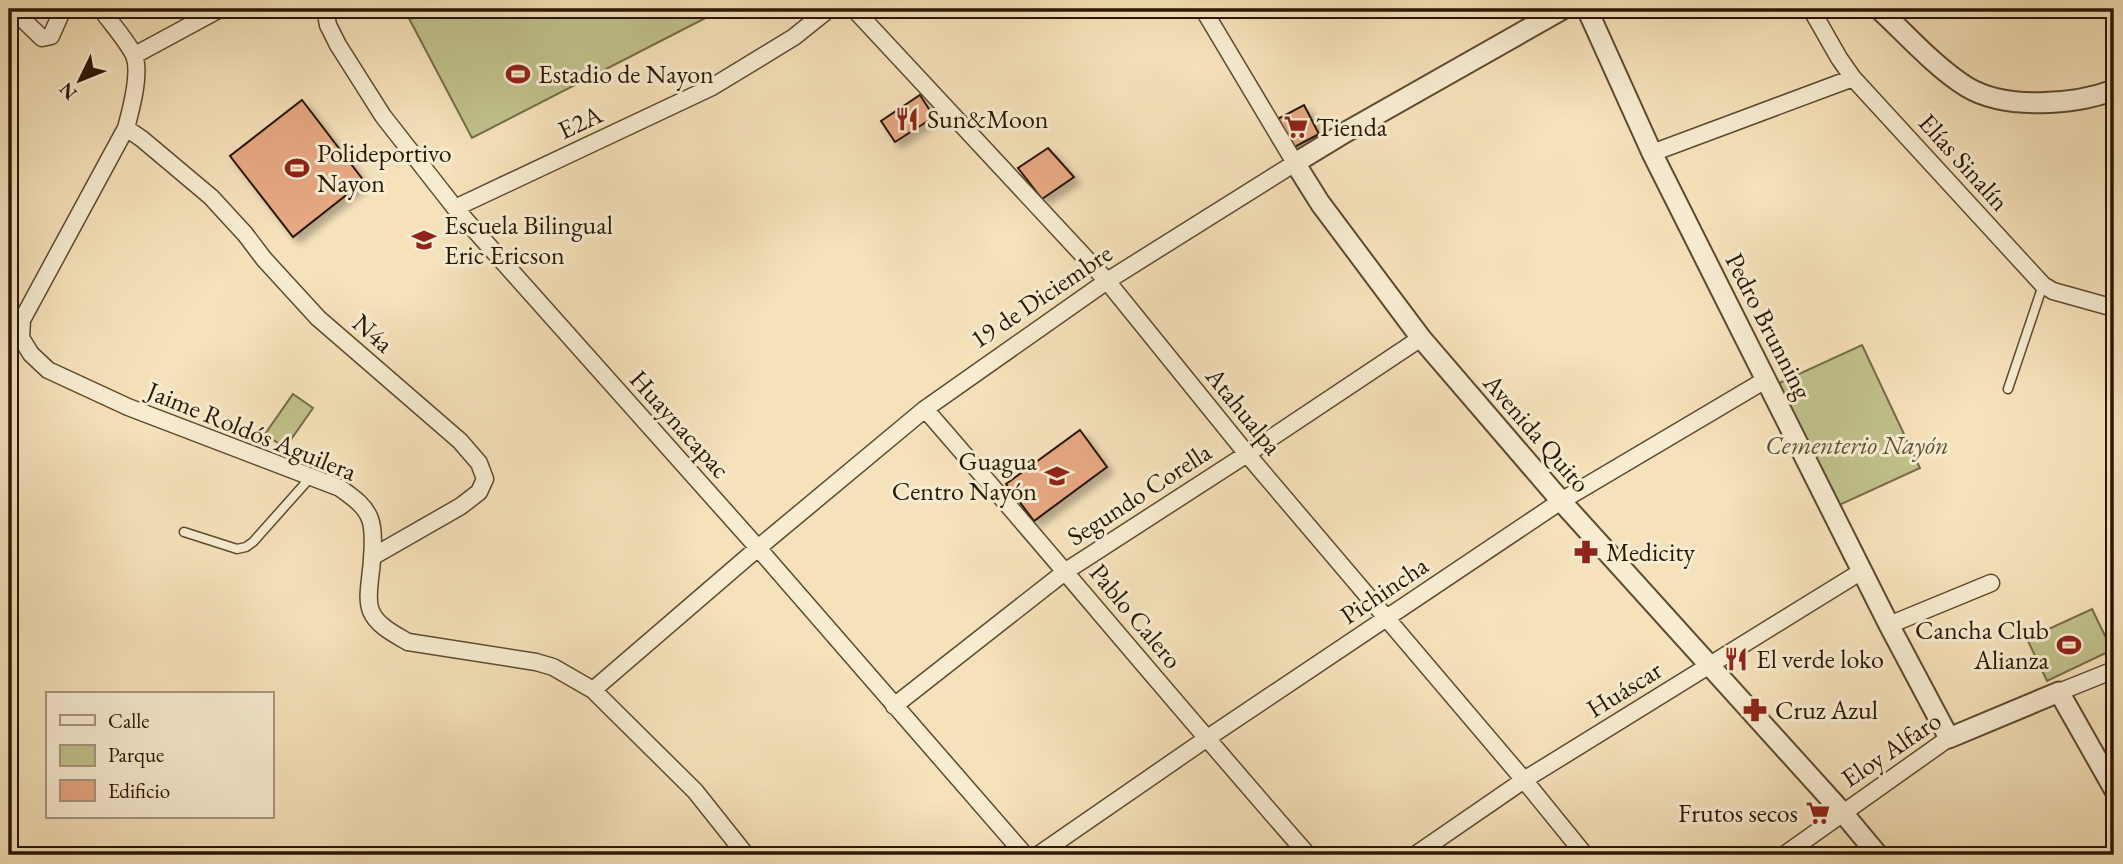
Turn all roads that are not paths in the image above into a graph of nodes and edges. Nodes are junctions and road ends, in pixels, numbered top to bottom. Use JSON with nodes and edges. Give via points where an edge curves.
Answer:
{"nodes":[{"id":1,"x":12,"y":9,"type":"edge"},
{"id":2,"x":63,"y":9,"type":"edge"},
{"id":3,"x":100,"y":9,"type":"edge"},
{"id":4,"x":220,"y":9,"type":"edge"},
{"id":5,"x":325,"y":9,"type":"edge"},
{"id":6,"x":829,"y":9,"type":"edge"},
{"id":7,"x":854,"y":9,"type":"edge"},
{"id":8,"x":1203,"y":9,"type":"edge"},
{"id":9,"x":1563,"y":9,"type":"edge"},
{"id":10,"x":1587,"y":9,"type":"edge"},
{"id":11,"x":1811,"y":9,"type":"edge"},
{"id":12,"x":1878,"y":9,"type":"edge"},
{"id":13,"x":135,"y":55,"type":"junction"},
{"id":14,"x":1853,"y":78,"type":"junction"},
{"id":15,"x":2114,"y":90,"type":"edge"},
{"id":16,"x":126,"y":128,"type":"junction"},
{"id":17,"x":1652,"y":153,"type":"junction"},
{"id":18,"x":1295,"y":163,"type":"junction"},
{"id":19,"x":455,"y":208,"type":"junction"},
{"id":20,"x":1107,"y":281,"type":"junction"},
{"id":21,"x":2043,"y":285,"type":"junction"},
{"id":22,"x":2114,"y":308,"type":"edge"},
{"id":23,"x":1421,"y":338,"type":"junction"},
{"id":24,"x":1767,"y":379,"type":"junction"},
{"id":25,"x":2008,"y":389,"type":"dead end"},
{"id":26,"x":925,"y":409,"type":"junction"},
{"id":27,"x":1247,"y":454,"type":"junction"},
{"id":28,"x":310,"y":478,"type":"junction"},
{"id":29,"x":1561,"y":501,"type":"junction"},
{"id":30,"x":184,"y":532,"type":"dead end"},
{"id":31,"x":758,"y":548,"type":"junction"},
{"id":32,"x":372,"y":557,"type":"junction"},
{"id":33,"x":1066,"y":571,"type":"junction"},
{"id":34,"x":1862,"y":571,"type":"junction"},
{"id":35,"x":1991,"y":583,"type":"dead end"},
{"id":36,"x":1387,"y":618,"type":"junction"},
{"id":37,"x":1889,"y":625,"type":"junction"},
{"id":38,"x":1709,"y":665,"type":"junction"},
{"id":39,"x":2114,"y":670,"type":"edge"},
{"id":40,"x":593,"y":690,"type":"junction"},
{"id":41,"x":2059,"y":692,"type":"junction"},
{"id":42,"x":894,"y":706,"type":"junction"},
{"id":43,"x":1949,"y":738,"type":"junction"},
{"id":44,"x":1206,"y":739,"type":"junction"},
{"id":45,"x":1524,"y":780,"type":"junction"},
{"id":46,"x":2114,"y":789,"type":"edge"},
{"id":47,"x":1843,"y":813,"type":"junction"},
{"id":48,"x":746,"y":855,"type":"edge"},
{"id":49,"x":1025,"y":855,"type":"edge"},
{"id":50,"x":1038,"y":855,"type":"edge"},
{"id":51,"x":1308,"y":855,"type":"edge"},
{"id":52,"x":1415,"y":855,"type":"edge"},
{"id":53,"x":1585,"y":855,"type":"edge"},
{"id":54,"x":1784,"y":855,"type":"edge"},
{"id":55,"x":1878,"y":855,"type":"edge"}],
"edges":[{"from":1,"to":2,"type":"street","via":[[47,38]]},
{"from":3,"to":13,"type":"street"},
{"from":4,"to":13,"type":"street"},
{"from":5,"to":19,"type":"street","name":"Huaynacapac","via":[[338,45],[383,116]]},
{"from":6,"to":19,"type":"street","name":"E2A","via":[[794,37],[712,87]]},
{"from":7,"to":20,"type":"street","name":"Atahualpa"},
{"from":8,"to":18,"type":"street","name":"Avenida Quito"},
{"from":9,"to":18,"type":"street","name":"19 de Diciembre"},
{"from":10,"to":17,"type":"street","name":"Pedro Brunning"},
{"from":11,"to":14,"type":"street","name":"Elías Sinalín"},
{"from":12,"to":15,"type":"street","via":[[1957,79],[1983,94],[2024,102],[2063,102]]},
{"from":13,"to":16,"type":"street","name":"Jaime Roldós Aguilera"},
{"from":14,"to":17,"type":"street"},
{"from":14,"to":21,"type":"street","name":"Elías Sinalín"},
{"from":16,"to":28,"type":"street","name":"Jaime Roldós Aguilera","via":[[22,320],[21,338],[48,370],[128,407]]},
{"from":16,"to":32,"type":"street","name":"N4a","via":[[211,197],[318,318],[460,441],[479,463],[485,479],[479,492]]},
{"from":17,"to":24,"type":"street","name":"Pedro Brunning"},
{"from":18,"to":20,"type":"street","name":"19 de Diciembre"},
{"from":18,"to":23,"type":"street","name":"Avenida Quito"},
{"from":19,"to":31,"type":"street","name":"Huaynacapac"},
{"from":20,"to":26,"type":"street","name":"19 de Diciembre"},
{"from":20,"to":27,"type":"street","name":"Atahualpa"},
{"from":21,"to":22,"type":"street","name":"Elías Sinalín"},
{"from":21,"to":25,"type":"lane"},
{"from":23,"to":27,"type":"street","name":"Segundo Corella"},
{"from":23,"to":29,"type":"street","name":"Avenida Quito"},
{"from":24,"to":29,"type":"street","name":"Pichincha"},
{"from":24,"to":34,"type":"street","name":"Pedro Brunning"},
{"from":26,"to":31,"type":"street","name":"19 de Diciembre"},
{"from":26,"to":33,"type":"street","name":"Pablo Calero"},
{"from":27,"to":33,"type":"street","name":"Segundo Corella"},
{"from":27,"to":36,"type":"street","name":"Atahualpa"},
{"from":28,"to":30,"type":"lane","via":[[246,547],[237,549]]},
{"from":28,"to":32,"type":"street","name":"Jaime Roldós Aguilera","via":[[340,488],[358,501],[370,519]]},
{"from":29,"to":36,"type":"street","name":"Pichincha"},
{"from":29,"to":38,"type":"street","name":"Avenida Quito"},
{"from":31,"to":40,"type":"street","name":"19 de Diciembre"},
{"from":31,"to":42,"type":"street","name":"Huaynacapac"},
{"from":32,"to":40,"type":"street","name":"Jaime Roldós Aguilera","via":[[371,612],[391,633],[408,642],[536,662]]},
{"from":33,"to":42,"type":"street","name":"Segundo Corella"},
{"from":33,"to":44,"type":"street","name":"Pablo Calero"},
{"from":34,"to":37,"type":"street","name":"Pedro Brunning"},
{"from":34,"to":38,"type":"street","name":"Huáscar"},
{"from":35,"to":37,"type":"street"},
{"from":36,"to":44,"type":"street","name":"Pichincha"},
{"from":36,"to":45,"type":"street","name":"Atahualpa"},
{"from":37,"to":43,"type":"street","name":"Pedro Brunning"},
{"from":38,"to":45,"type":"street","name":"Huáscar"},
{"from":38,"to":47,"type":"street","name":"Avenida Quito"},
{"from":39,"to":41,"type":"street","name":"Eloy Alfaro"},
{"from":40,"to":48,"type":"street","name":"Jaime Roldós Aguilera","via":[[695,791]]},
{"from":41,"to":43,"type":"street","name":"Eloy Alfaro"},
{"from":41,"to":46,"type":"street"},
{"from":42,"to":49,"type":"street","name":"Huaynacapac"},
{"from":43,"to":47,"type":"street","name":"Eloy Alfaro"},
{"from":44,"to":50,"type":"street","name":"Pichincha"},
{"from":44,"to":51,"type":"street","name":"Pablo Calero"},
{"from":45,"to":52,"type":"street","name":"Huáscar"},
{"from":45,"to":53,"type":"street","name":"Atahualpa"},
{"from":47,"to":54,"type":"street","name":"Eloy Alfaro"},
{"from":47,"to":55,"type":"street","name":"Avenida Quito"}]}
